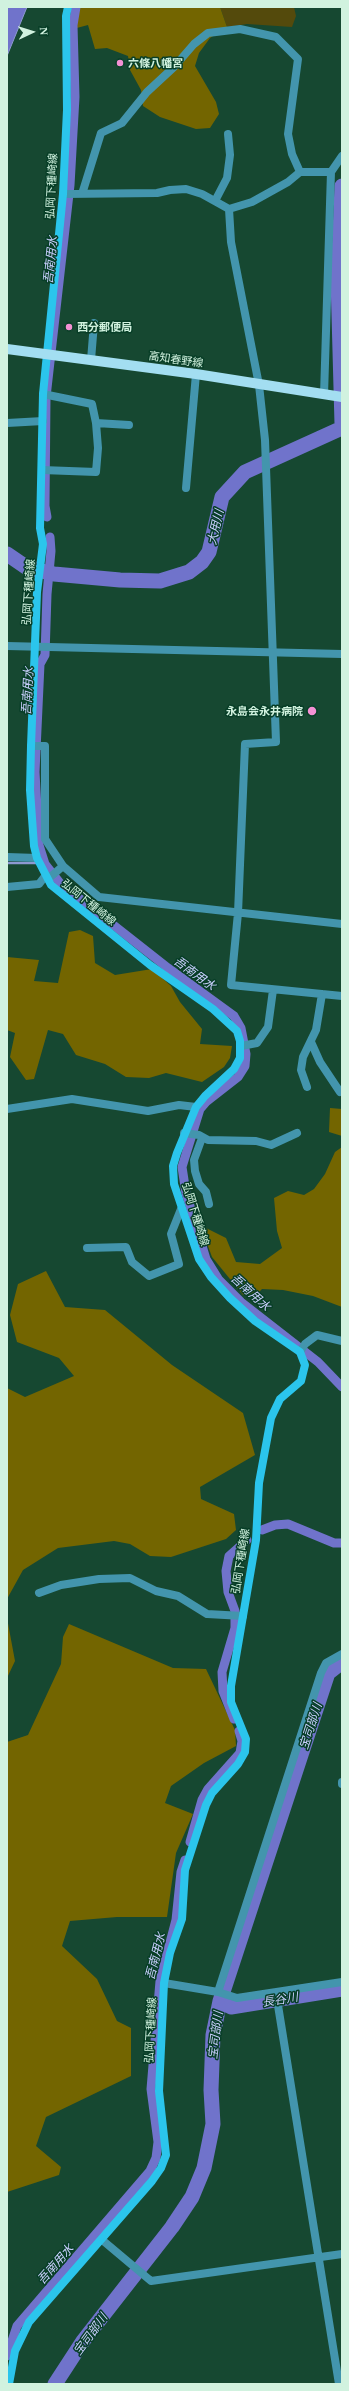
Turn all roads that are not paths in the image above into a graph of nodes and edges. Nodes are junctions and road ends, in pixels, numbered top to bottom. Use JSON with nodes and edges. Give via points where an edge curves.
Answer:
{"nodes":[{"id":1,"x":68,"y":7,"type":"edge"},
{"id":2,"x":228,"y":134,"type":"dead end"},
{"id":3,"x":342,"y":156,"type":"edge"},
{"id":4,"x":300,"y":172,"type":"junction"},
{"id":5,"x":331,"y":172,"type":"junction"},
{"id":6,"x":67,"y":194,"type":"junction"},
{"id":7,"x":82,"y":194,"type":"junction"},
{"id":8,"x":215,"y":202,"type":"junction"},
{"id":9,"x":229,"y":209,"type":"junction"},
{"id":10,"x":94,"y":322,"type":"dead end"},
{"id":11,"x":7,"y":349,"type":"edge"},
{"id":12,"x":50,"y":355,"type":"junction"},
{"id":13,"x":91,"y":360,"type":"junction"},
{"id":14,"x":196,"y":374,"type":"junction"},
{"id":15,"x":260,"y":385,"type":"junction"},
{"id":16,"x":45,"y":394,"type":"junction"},
{"id":17,"x":326,"y":395,"type":"junction"},
{"id":18,"x":342,"y":397,"type":"edge"},
{"id":19,"x":43,"y":421,"type":"junction"},
{"id":20,"x":7,"y":423,"type":"edge"},
{"id":21,"x":96,"y":423,"type":"junction"},
{"id":22,"x":128,"y":425,"type":"dead end"},
{"id":23,"x":44,"y":470,"type":"junction"},
{"id":24,"x":186,"y":488,"type":"dead end"},
{"id":25,"x":7,"y":646,"type":"edge"},
{"id":26,"x":38,"y":646,"type":"junction"},
{"id":27,"x":274,"y":653,"type":"junction"},
{"id":28,"x":342,"y":654,"type":"edge"},
{"id":29,"x":32,"y":746,"type":"junction"},
{"id":30,"x":7,"y":857,"type":"edge"},
{"id":31,"x":37,"y":858,"type":"junction"},
{"id":32,"x":62,"y":867,"type":"junction"},
{"id":33,"x":47,"y":875,"type":"junction"},
{"id":34,"x":7,"y":887,"type":"edge"},
{"id":35,"x":238,"y":913,"type":"junction"},
{"id":36,"x":342,"y":924,"type":"edge"},
{"id":37,"x":273,"y":990,"type":"junction"},
{"id":38,"x":322,"y":994,"type":"junction"},
{"id":39,"x":342,"y":996,"type":"edge"},
{"id":40,"x":311,"y":1042,"type":"junction"},
{"id":41,"x":241,"y":1046,"type":"junction"},
{"id":42,"x":307,"y":1087,"type":"dead end"},
{"id":43,"x":340,"y":1092,"type":"dead end"},
{"id":44,"x":196,"y":1107,"type":"junction"},
{"id":45,"x":7,"y":1110,"type":"edge"},
{"id":46,"x":297,"y":1133,"type":"dead end"},
{"id":47,"x":187,"y":1134,"type":"junction"},
{"id":48,"x":200,"y":1136,"type":"junction"},
{"id":49,"x":209,"y":1204,"type":"dead end"},
{"id":50,"x":181,"y":1209,"type":"junction"},
{"id":51,"x":86,"y":1248,"type":"dead end"},
{"id":52,"x":342,"y":1341,"type":"edge"},
{"id":53,"x":300,"y":1352,"type":"junction"},
{"id":54,"x":39,"y":1592,"type":"dead end"},
{"id":55,"x":237,"y":1616,"type":"junction"},
{"id":56,"x":342,"y":1654,"type":"edge"},
{"id":57,"x":342,"y":1982,"type":"edge"},
{"id":58,"x":164,"y":1983,"type":"junction"},
{"id":59,"x":219,"y":1992,"type":"junction"},
{"id":60,"x":277,"y":1994,"type":"junction"},
{"id":61,"x":101,"y":2239,"type":"junction"},
{"id":62,"x":342,"y":2254,"type":"edge"},
{"id":63,"x":318,"y":2258,"type":"junction"},
{"id":64,"x":9,"y":2384,"type":"edge"},
{"id":65,"x":339,"y":2384,"type":"edge"}],
"edges":[{"from":1,"to":6,"type":"main road","name":"弘岡下種崎線"},
{"from":2,"to":8,"type":"street","via":[[230,155],[227,178]]},
{"from":3,"to":5,"type":"street"},
{"from":4,"to":5,"type":"street"},
{"from":4,"to":7,"type":"street","via":[[292,154],[288,134],[298,59],[276,37],[240,29],[208,33],[147,92],[122,123],[101,133]]},
{"from":4,"to":9,"type":"street","via":[[288,182],[252,202]]},
{"from":5,"to":17,"type":"street"},
{"from":6,"to":7,"type":"street"},
{"from":6,"to":12,"type":"main road","name":"弘岡下種崎線"},
{"from":7,"to":8,"type":"street","via":[[157,193],[186,189]]},
{"from":8,"to":9,"type":"street"},
{"from":9,"to":15,"type":"street","via":[[231,242]]},
{"from":10,"to":13,"type":"street"},
{"from":11,"to":12,"type":"main road","name":"高知春野線"},
{"from":12,"to":13,"type":"main road","name":"高知春野線"},
{"from":12,"to":16,"type":"main road","name":"弘岡下種崎線"},
{"from":13,"to":14,"type":"main road","name":"高知春野線"},
{"from":14,"to":15,"type":"main road","name":"高知春野線"},
{"from":14,"to":24,"type":"street"},
{"from":15,"to":17,"type":"main road","name":"高知春野線"},
{"from":15,"to":27,"type":"street","via":[[268,483]]},
{"from":16,"to":19,"type":"main road","name":"弘岡下種崎線"},
{"from":16,"to":21,"type":"street","via":[[92,404]]},
{"from":17,"to":18,"type":"main road","name":"高知春野線"},
{"from":19,"to":20,"type":"street"},
{"from":19,"to":23,"type":"main road","name":"弘岡下種崎線"},
{"from":21,"to":22,"type":"street"},
{"from":21,"to":23,"type":"street","via":[[96,472]]},
{"from":23,"to":26,"type":"main road","name":"弘岡下種崎線","via":[[42,551],[37,592]]},
{"from":25,"to":26,"type":"street"},
{"from":26,"to":27,"type":"street"},
{"from":26,"to":29,"type":"main road","name":"弘岡下種崎線"},
{"from":27,"to":28,"type":"street"},
{"from":27,"to":35,"type":"street","via":[[276,742],[244,744]]},
{"from":29,"to":31,"type":"main road","name":"弘岡下種崎線","via":[[30,790]]},
{"from":29,"to":32,"type":"street","via":[[45,746],[46,839]]},
{"from":30,"to":31,"type":"street"},
{"from":31,"to":33,"type":"main road","name":"弘岡下種崎線"},
{"from":32,"to":33,"type":"street"},
{"from":32,"to":35,"type":"street","via":[[98,897]]},
{"from":33,"to":34,"type":"street","via":[[39,884]]},
{"from":33,"to":41,"type":"main road","name":"弘岡下種崎線","via":[[51,885],[150,965],[229,1022],[237,1030]]},
{"from":35,"to":36,"type":"street"},
{"from":35,"to":37,"type":"street","via":[[231,985]]},
{"from":37,"to":38,"type":"street"},
{"from":37,"to":41,"type":"street","via":[[268,1027],[257,1043]]},
{"from":38,"to":39,"type":"street"},
{"from":38,"to":40,"type":"street","via":[[316,1030]]},
{"from":40,"to":42,"type":"street","via":[[303,1057],[301,1070]]},
{"from":40,"to":43,"type":"street","via":[[320,1062]]},
{"from":41,"to":44,"type":"main road","name":"弘岡下種崎線","via":[[240,1058],[234,1069]]},
{"from":44,"to":45,"type":"street","via":[[179,1105],[148,1111],[72,1099]]},
{"from":44,"to":47,"type":"main road","name":"弘岡下種崎線"},
{"from":46,"to":48,"type":"street","via":[[271,1145],[256,1141],[208,1140]]},
{"from":47,"to":48,"type":"street"},
{"from":47,"to":50,"type":"main road","name":"弘岡下種崎線","via":[[173,1166],[174,1184]]},
{"from":48,"to":49,"type":"street","via":[[195,1156],[195,1171]]},
{"from":50,"to":51,"type":"street","via":[[171,1234],[179,1264],[149,1276],[132,1262],[126,1247]]},
{"from":50,"to":53,"type":"main road","name":"弘岡下種崎線","via":[[199,1259],[211,1277],[255,1321]]},
{"from":52,"to":53,"type":"street","via":[[317,1335],[305,1344]]},
{"from":53,"to":55,"type":"main road","name":"弘岡下種崎線","via":[[305,1365],[301,1381],[280,1398],[271,1418],[259,1483],[256,1540]]},
{"from":54,"to":55,"type":"street","via":[[61,1585],[99,1579],[130,1578],[156,1591],[178,1596],[207,1614]]},
{"from":55,"to":58,"type":"main road","name":"弘岡下種崎線","via":[[231,1702],[246,1739],[245,1752],[238,1764],[212,1793],[206,1805],[185,1870],[182,1919],[170,1953]]},
{"from":56,"to":59,"type":"street","via":[[326,1664],[322,1673]]},
{"from":57,"to":60,"type":"street"},
{"from":58,"to":59,"type":"street"},
{"from":58,"to":61,"type":"main road","name":"弘岡下種崎線","via":[[159,2091],[166,2155],[152,2181]]},
{"from":59,"to":60,"type":"street","via":[[237,1998]]},
{"from":60,"to":63,"type":"street"},
{"from":61,"to":63,"type":"street","via":[[151,2281]]},
{"from":61,"to":64,"type":"main road","name":"弘岡下種崎線","via":[[29,2322],[15,2351]]},
{"from":62,"to":63,"type":"street"},
{"from":63,"to":65,"type":"street"}]}
